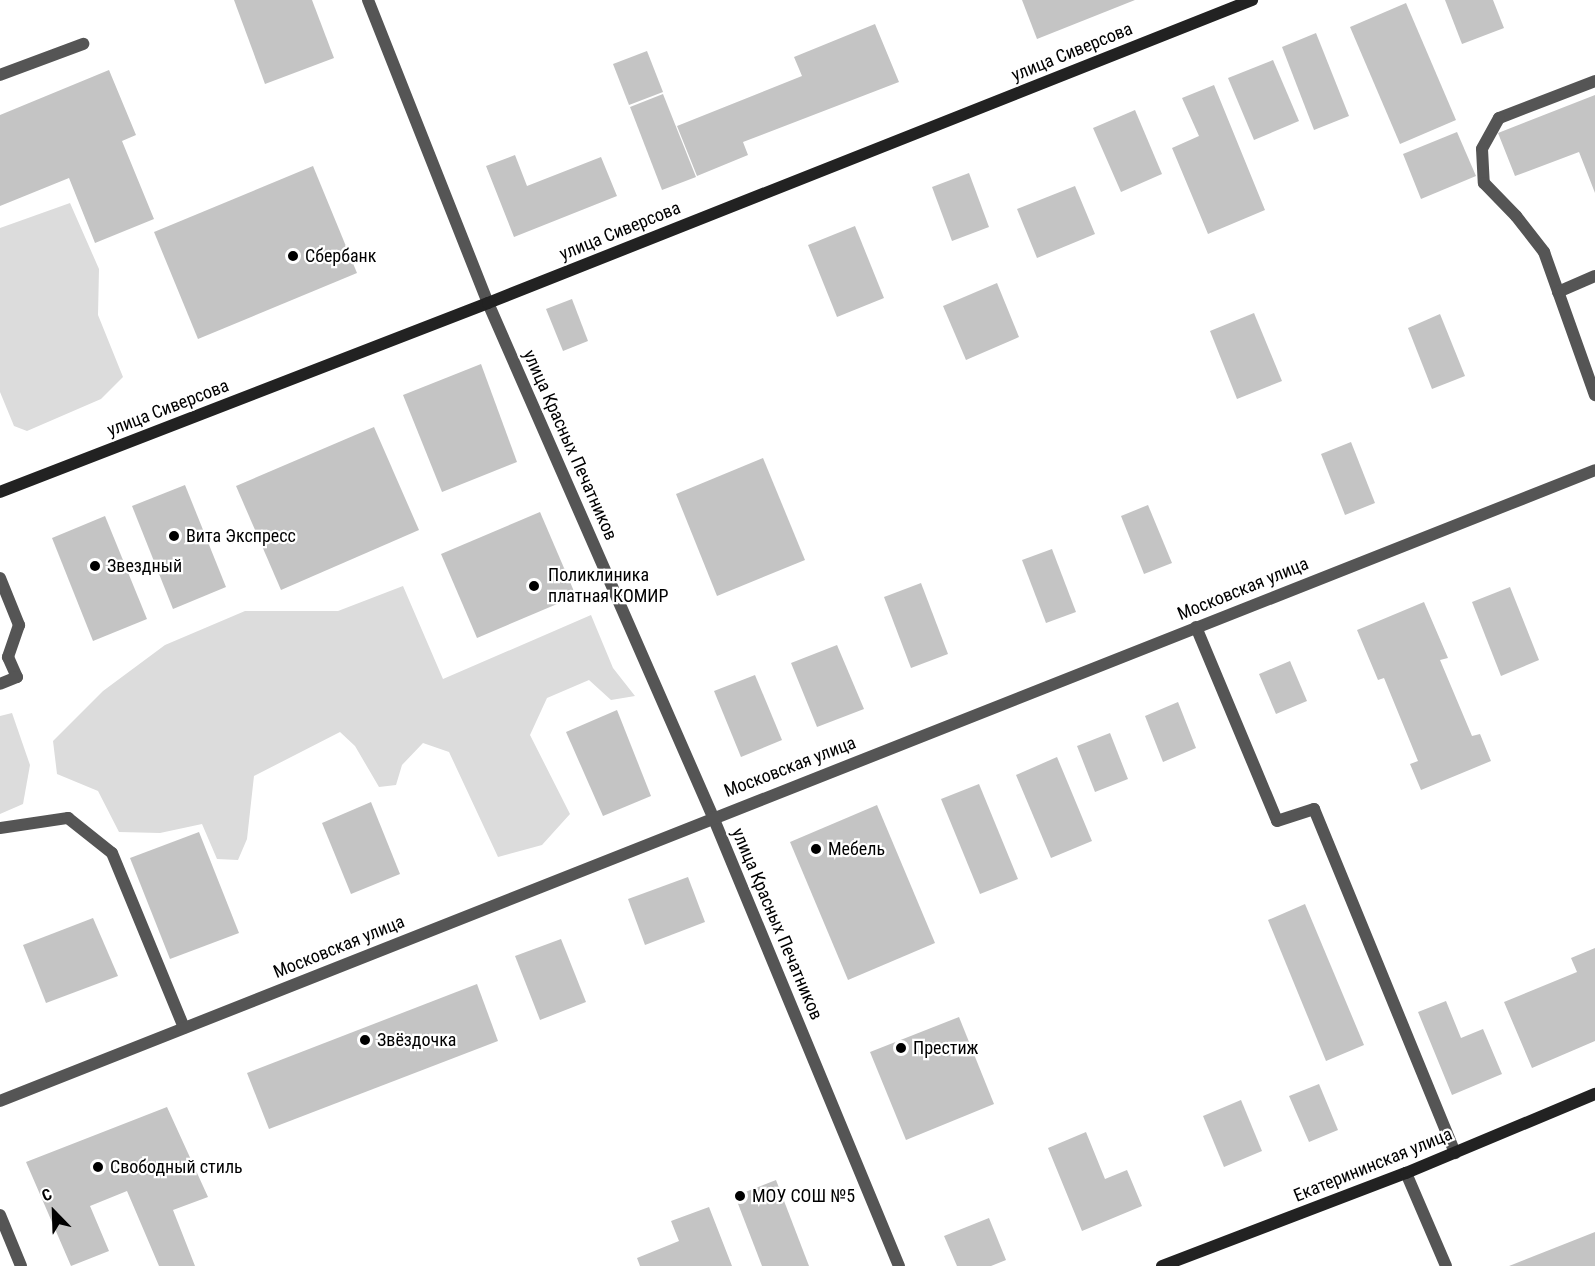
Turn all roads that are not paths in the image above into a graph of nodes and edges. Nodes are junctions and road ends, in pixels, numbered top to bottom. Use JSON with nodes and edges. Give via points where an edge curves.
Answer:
{"nodes":[{"id":1,"x":368,"y":0,"type":"edge"},
{"id":2,"x":1252,"y":0,"type":"edge"},
{"id":3,"x":83,"y":44,"type":"dead end"},
{"id":4,"x":0,"y":75,"type":"edge"},
{"id":5,"x":1595,"y":81,"type":"edge"},
{"id":6,"x":1595,"y":276,"type":"edge"},
{"id":7,"x":1558,"y":291,"type":"junction"},
{"id":8,"x":488,"y":303,"type":"junction"},
{"id":9,"x":1595,"y":395,"type":"edge"},
{"id":10,"x":1595,"y":470,"type":"edge"},
{"id":11,"x":0,"y":492,"type":"edge"},
{"id":12,"x":0,"y":578,"type":"edge"},
{"id":13,"x":1196,"y":627,"type":"junction"},
{"id":14,"x":0,"y":684,"type":"edge"},
{"id":15,"x":713,"y":817,"type":"junction"},
{"id":16,"x":0,"y":828,"type":"edge"},
{"id":17,"x":184,"y":1028,"type":"junction"},
{"id":18,"x":1595,"y":1094,"type":"edge"},
{"id":19,"x":0,"y":1101,"type":"edge"},
{"id":20,"x":1455,"y":1153,"type":"junction"},
{"id":21,"x":1406,"y":1173,"type":"junction"},
{"id":22,"x":0,"y":1215,"type":"edge"},
{"id":23,"x":21,"y":1266,"type":"edge"},
{"id":24,"x":899,"y":1266,"type":"edge"},
{"id":25,"x":1161,"y":1266,"type":"edge"},
{"id":26,"x":1446,"y":1266,"type":"edge"}],
"edges":[{"from":1,"to":8,"type":"street","name":"улица Красных Печатников"},
{"from":2,"to":8,"type":"street","name":"улица Сиверсова"},
{"from":3,"to":4,"type":"street"},
{"from":5,"to":7,"type":"street","via":[[1498,118],[1482,148],[1484,183],[1544,252]]},
{"from":6,"to":7,"type":"street"},
{"from":7,"to":9,"type":"street"},
{"from":8,"to":11,"type":"street","name":"улица Сиверсова"},
{"from":8,"to":15,"type":"street","name":"улица Красных Печатников"},
{"from":10,"to":13,"type":"street","name":"Московская улица"},
{"from":12,"to":14,"type":"street","via":[[19,625],[8,657],[17,677]]},
{"from":13,"to":15,"type":"street","name":"Московская улица"},
{"from":13,"to":20,"type":"street","via":[[1277,821],[1314,809]]},
{"from":15,"to":17,"type":"street","name":"Московская улица"},
{"from":15,"to":24,"type":"street","name":"улица Красных Печатников"},
{"from":16,"to":17,"type":"street","via":[[68,818],[112,853]]},
{"from":17,"to":19,"type":"street","name":"Московская улица"},
{"from":18,"to":20,"type":"street","name":"Екатерининская улица"},
{"from":20,"to":21,"type":"street","name":"Екатерининская улица"},
{"from":21,"to":25,"type":"street","name":"Екатерининская улица"},
{"from":21,"to":26,"type":"street"},
{"from":22,"to":23,"type":"street"}]}
